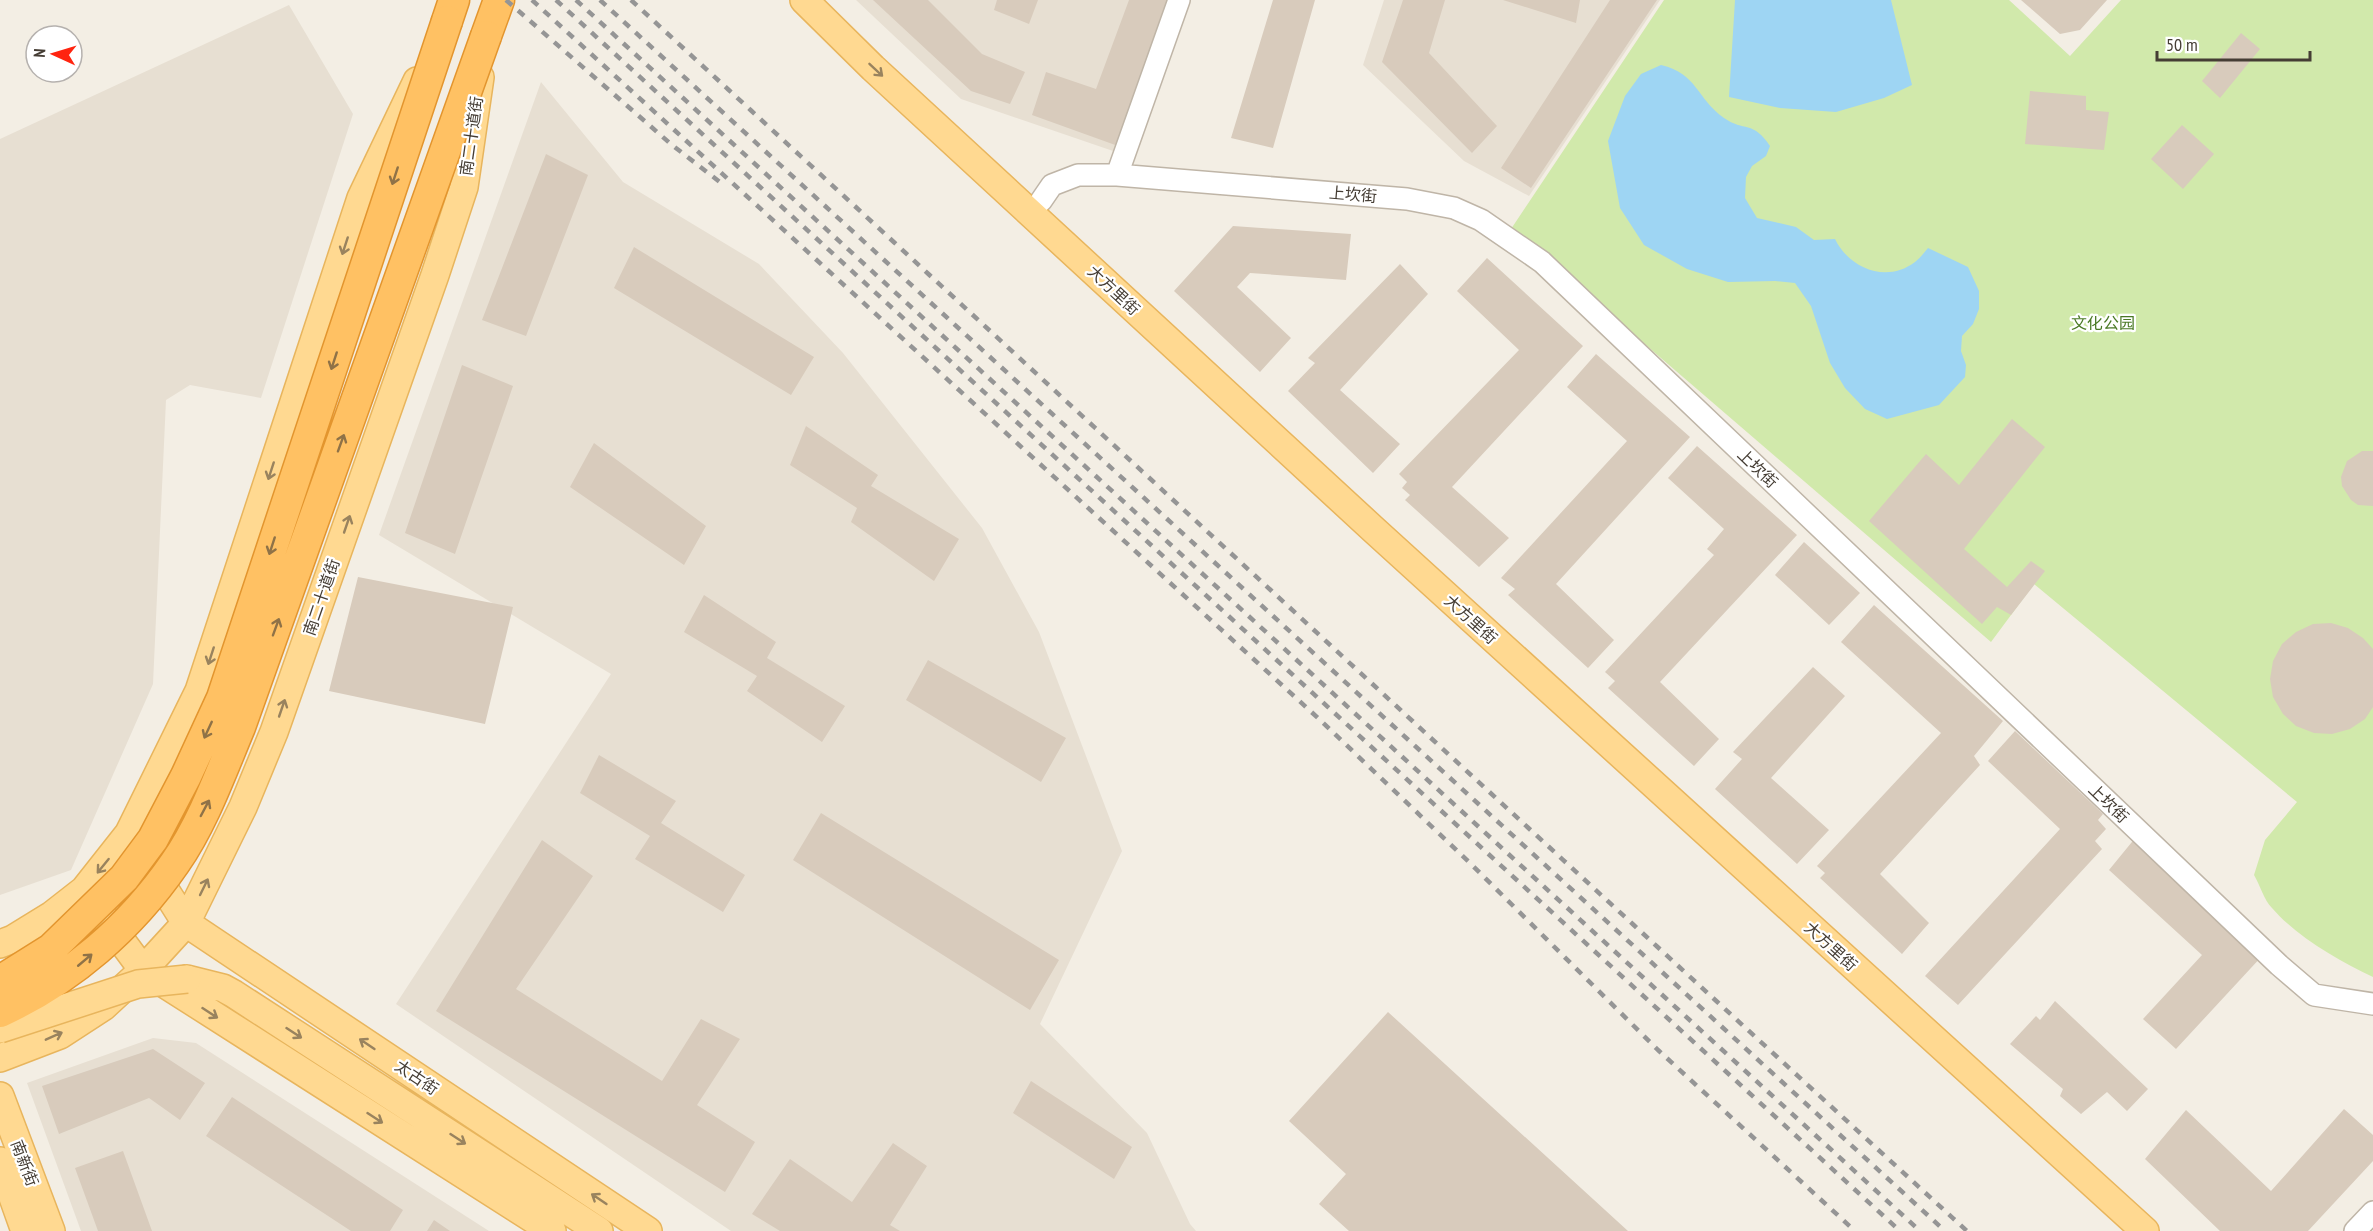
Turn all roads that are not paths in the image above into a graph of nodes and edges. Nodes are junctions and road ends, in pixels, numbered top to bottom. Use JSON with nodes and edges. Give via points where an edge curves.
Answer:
{"nodes":[{"id":1,"x":499,"y":0,"type":"edge"},
{"id":2,"x":804,"y":0,"type":"edge"},
{"id":3,"x":828,"y":0,"type":"edge"},
{"id":4,"x":1179,"y":0,"type":"edge"},
{"id":5,"x":451,"y":10,"type":"edge"},
{"id":6,"x":486,"y":36,"type":"junction"},
{"id":7,"x":1117,"y":175,"type":"junction"},
{"id":8,"x":1041,"y":201,"type":"junction"},
{"id":9,"x":129,"y":833,"type":"junction"},
{"id":10,"x":84,"y":890,"type":"junction"},
{"id":11,"x":186,"y":923,"type":"junction"},
{"id":12,"x":0,"y":944,"type":"edge"},
{"id":13,"x":143,"y":970,"type":"junction"},
{"id":14,"x":0,"y":981,"type":"edge"},
{"id":15,"x":2373,"y":1004,"type":"edge"},
{"id":16,"x":0,"y":1012,"type":"edge"},
{"id":17,"x":0,"y":1029,"type":"edge"},
{"id":18,"x":0,"y":1058,"type":"edge"},
{"id":19,"x":0,"y":1096,"type":"edge"},
{"id":20,"x":0,"y":1161,"type":"edge"},
{"id":21,"x":2373,"y":1212,"type":"edge"},
{"id":22,"x":25,"y":1231,"type":"edge"},
{"id":23,"x":51,"y":1231,"type":"edge"},
{"id":24,"x":552,"y":1231,"type":"edge"},
{"id":25,"x":599,"y":1231,"type":"edge"},
{"id":26,"x":648,"y":1231,"type":"edge"},
{"id":27,"x":2145,"y":1231,"type":"edge"},
{"id":28,"x":2162,"y":1231,"type":"edge"},
{"id":29,"x":2355,"y":1231,"type":"edge"}],
"edges":[{"from":1,"to":6,"type":"highway"},
{"from":2,"to":27,"type":"main road","name":"大方里街","one_way":true,"via":[[1365,522]]},
{"from":3,"to":8,"type":"main road","name":"大方里街"},
{"from":4,"to":7,"type":"street"},
{"from":5,"to":9,"type":"main road","one_way":true,"via":[[361,198],[199,691]]},
{"from":5,"to":14,"type":"highway","one_way":true,"bridge":true,"via":[[222,698],[186,776],[153,839],[124,878],[51,949]]},
{"from":11,"to":6,"type":"main road","name":"南二十道街","one_way":true,"via":[[243,807],[274,732],[435,275],[464,187]]},
{"from":16,"to":6,"type":"highway","one_way":true,"bridge":true,"via":[[73,970],[115,934],[176,862],[209,801],[240,727]]},
{"from":7,"to":8,"type":"street","name":"上坎街","via":[[1078,175],[1052,185]]},
{"from":7,"to":15,"type":"street","name":"上坎街","via":[[1407,199],[1454,208],[1481,220],[1542,262],[2314,996]]},
{"from":8,"to":28,"type":"main road","name":"大方里街"},
{"from":9,"to":10,"type":"main road","one_way":true},
{"from":9,"to":11,"type":"main road"},
{"from":10,"to":12,"type":"main road","via":[[52,915]]},
{"from":10,"to":13,"type":"main road"},
{"from":11,"to":13,"type":"main road","name":"南二十道街"},
{"from":26,"to":11,"type":"main road","name":"太古街","one_way":true},
{"from":18,"to":13,"type":"main road","name":"南二十道街","one_way":true,"via":[[60,1035],[103,1007]]},
{"from":13,"to":24,"type":"main road","one_way":true},
{"from":17,"to":25,"type":"main road","name":"太古街","one_way":true,"bridge":true,"via":[[138,984],[187,979],[223,988]]},
{"from":19,"to":23,"type":"main road","name":"南新街"},
{"from":20,"to":22,"type":"main road","name":"南新街"},
{"from":21,"to":29,"type":"street"}]}
